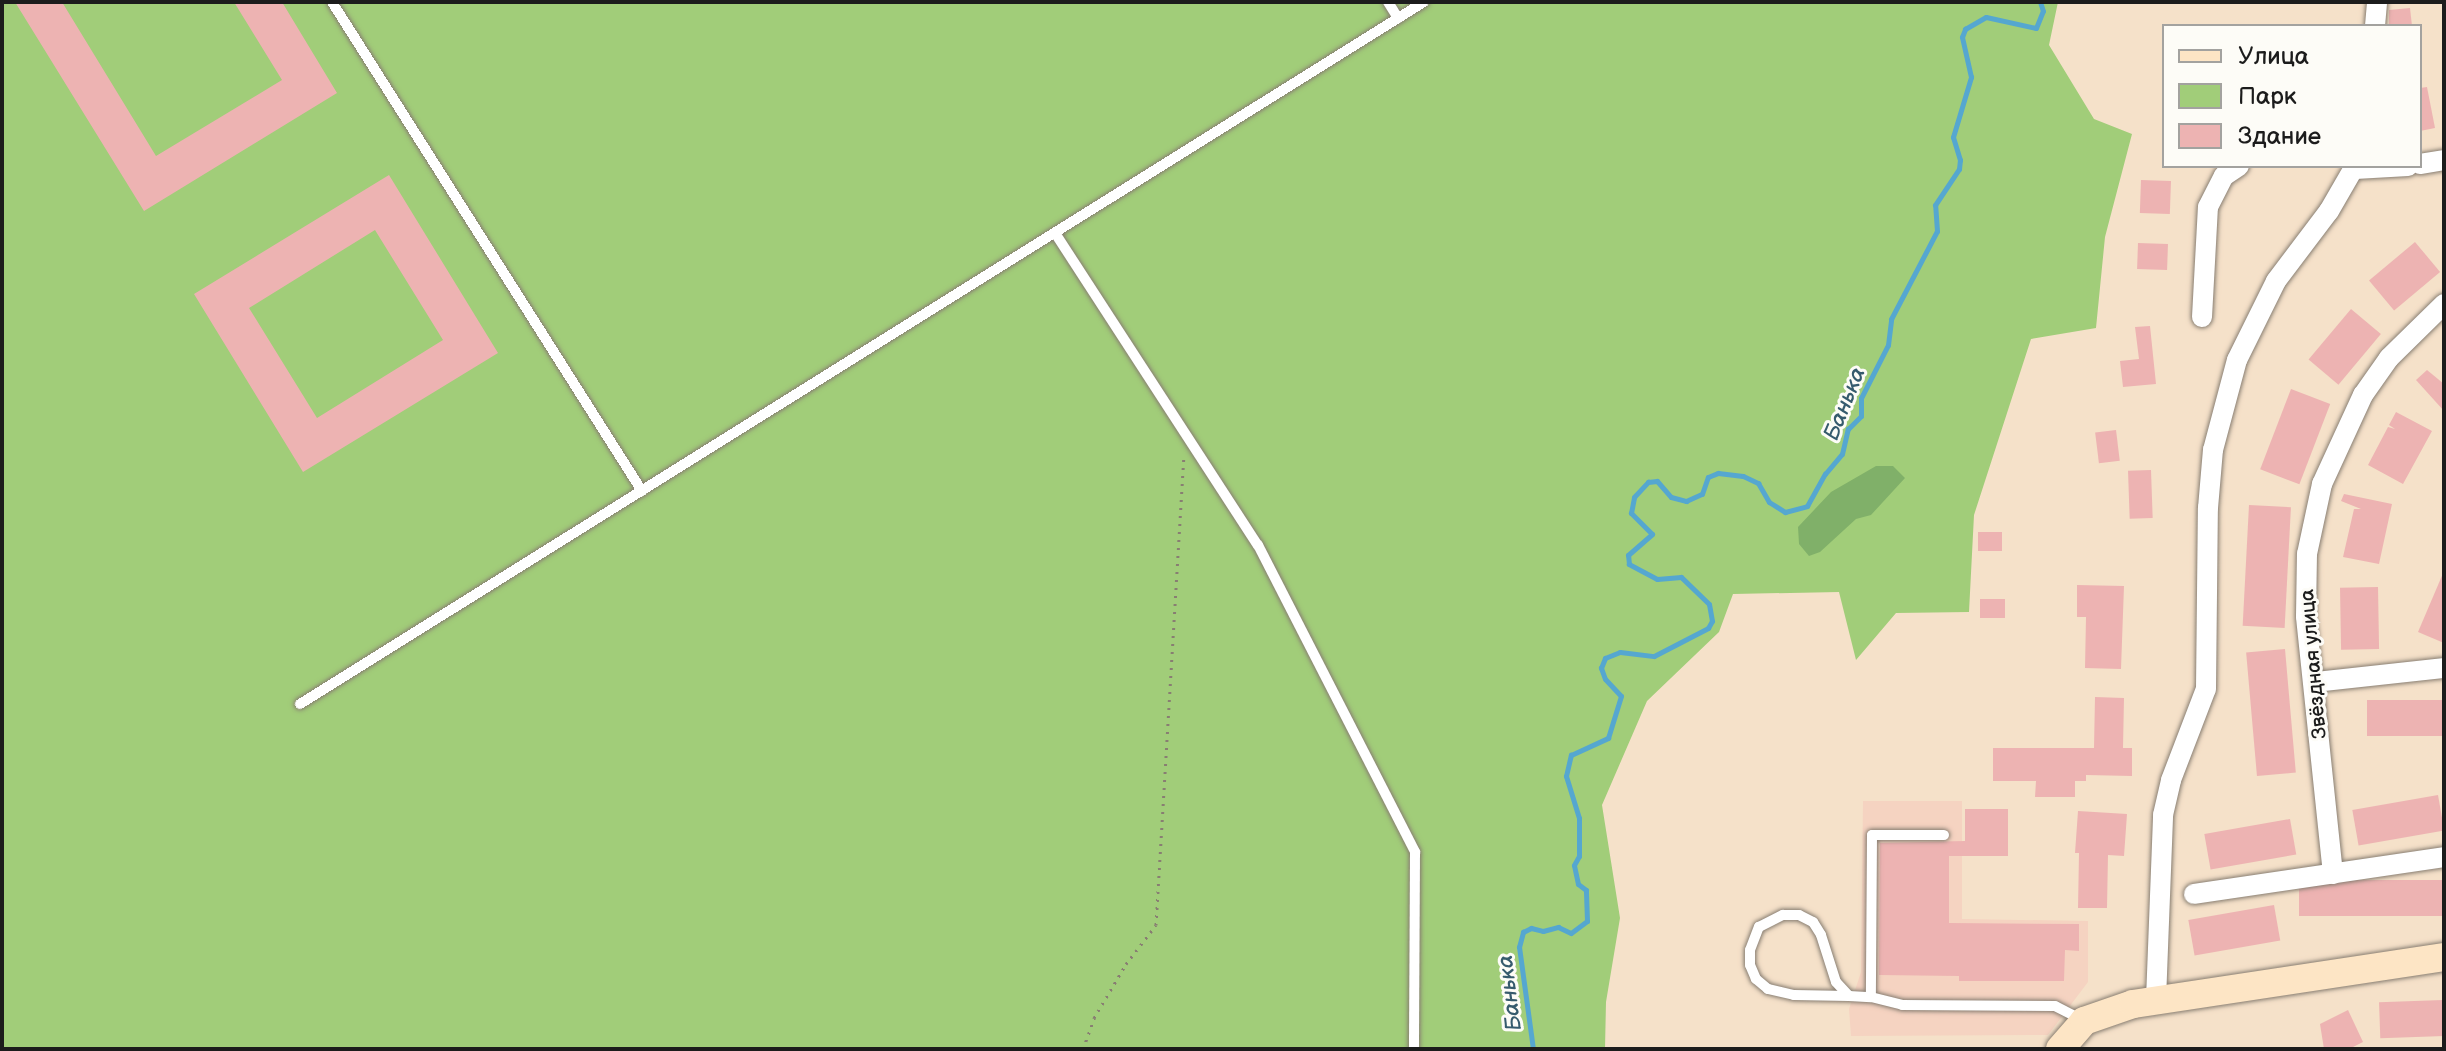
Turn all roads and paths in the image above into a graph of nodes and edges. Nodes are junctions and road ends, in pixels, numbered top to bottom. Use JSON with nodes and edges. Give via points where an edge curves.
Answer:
{"nodes":[{"id":1,"x":332,"y":2,"type":"edge"},
{"id":2,"x":1388,"y":2,"type":"edge"},
{"id":3,"x":1424,"y":2,"type":"edge"},
{"id":4,"x":2377,"y":2,"type":"edge"},
{"id":5,"x":1398,"y":18,"type":"junction"},
{"id":6,"x":2375,"y":24,"type":"edge"},
{"id":7,"x":2444,"y":160,"type":"edge"},
{"id":8,"x":2422,"y":164,"type":"edge"},
{"id":9,"x":2236,"y":168,"type":"edge"},
{"id":10,"x":2355,"y":168,"type":"edge"},
{"id":11,"x":1055,"y":233,"type":"junction"},
{"id":12,"x":2444,"y":304,"type":"edge"},
{"id":13,"x":2202,"y":317,"type":"dead end"},
{"id":14,"x":1186,"y":434,"type":"junction"},
{"id":15,"x":642,"y":491,"type":"junction"},
{"id":16,"x":2444,"y":668,"type":"edge"},
{"id":17,"x":2315,"y":682,"type":"junction"},
{"id":18,"x":300,"y":704,"type":"dead end"},
{"id":19,"x":1944,"y":835,"type":"dead end"},
{"id":20,"x":2444,"y":857,"type":"edge"},
{"id":21,"x":2333,"y":874,"type":"junction"},
{"id":22,"x":2194,"y":894,"type":"dead end"},
{"id":23,"x":2444,"y":957,"type":"edge"},
{"id":24,"x":1849,"y":996,"type":"junction"},
{"id":25,"x":1871,"y":997,"type":"junction"},
{"id":26,"x":2156,"y":1000,"type":"junction"},
{"id":27,"x":2084,"y":1021,"type":"junction"},
{"id":28,"x":1083,"y":1049,"type":"edge"},
{"id":29,"x":1414,"y":1049,"type":"edge"},
{"id":30,"x":2060,"y":1049,"type":"edge"}],
"edges":[{"from":1,"to":15,"type":"lane"},
{"from":2,"to":5,"type":"lane"},
{"from":3,"to":5,"type":"lane"},
{"from":4,"to":6,"type":"street"},
{"from":5,"to":11,"type":"lane"},
{"from":7,"to":8,"type":"street"},
{"from":9,"to":13,"type":"street","via":[[2224,176],[2208,207]]},
{"from":10,"to":26,"type":"street","via":[[2269,294],[2237,360],[2213,450],[2206,689],[2163,815]]},
{"from":11,"to":14,"type":"lane"},
{"from":11,"to":15,"type":"lane"},
{"from":12,"to":17,"type":"street","name":"Звёздная улица","via":[[2389,358],[2363,395],[2322,484],[2307,554],[2306,616]]},
{"from":14,"to":28,"type":"path","via":[[1156,925],[1094,1018]]},
{"from":14,"to":29,"type":"lane","via":[[1258,545],[1415,852]]},
{"from":15,"to":18,"type":"lane"},
{"from":16,"to":17,"type":"street"},
{"from":17,"to":21,"type":"street","name":"Звёздная улица"},
{"from":19,"to":25,"type":"lane","via":[[1872,835]]},
{"from":20,"to":21,"type":"street"},
{"from":21,"to":22,"type":"street"},
{"from":23,"to":26,"type":"street"},
{"from":24,"to":24,"type":"lane","via":[[1836,982],[1813,922],[1783,915],[1759,927],[1750,965],[1768,989]]},
{"from":24,"to":25,"type":"lane"},
{"from":25,"to":27,"type":"lane","via":[[1902,1005],[2055,1006]]},
{"from":26,"to":27,"type":"street"},
{"from":27,"to":30,"type":"street"}]}
